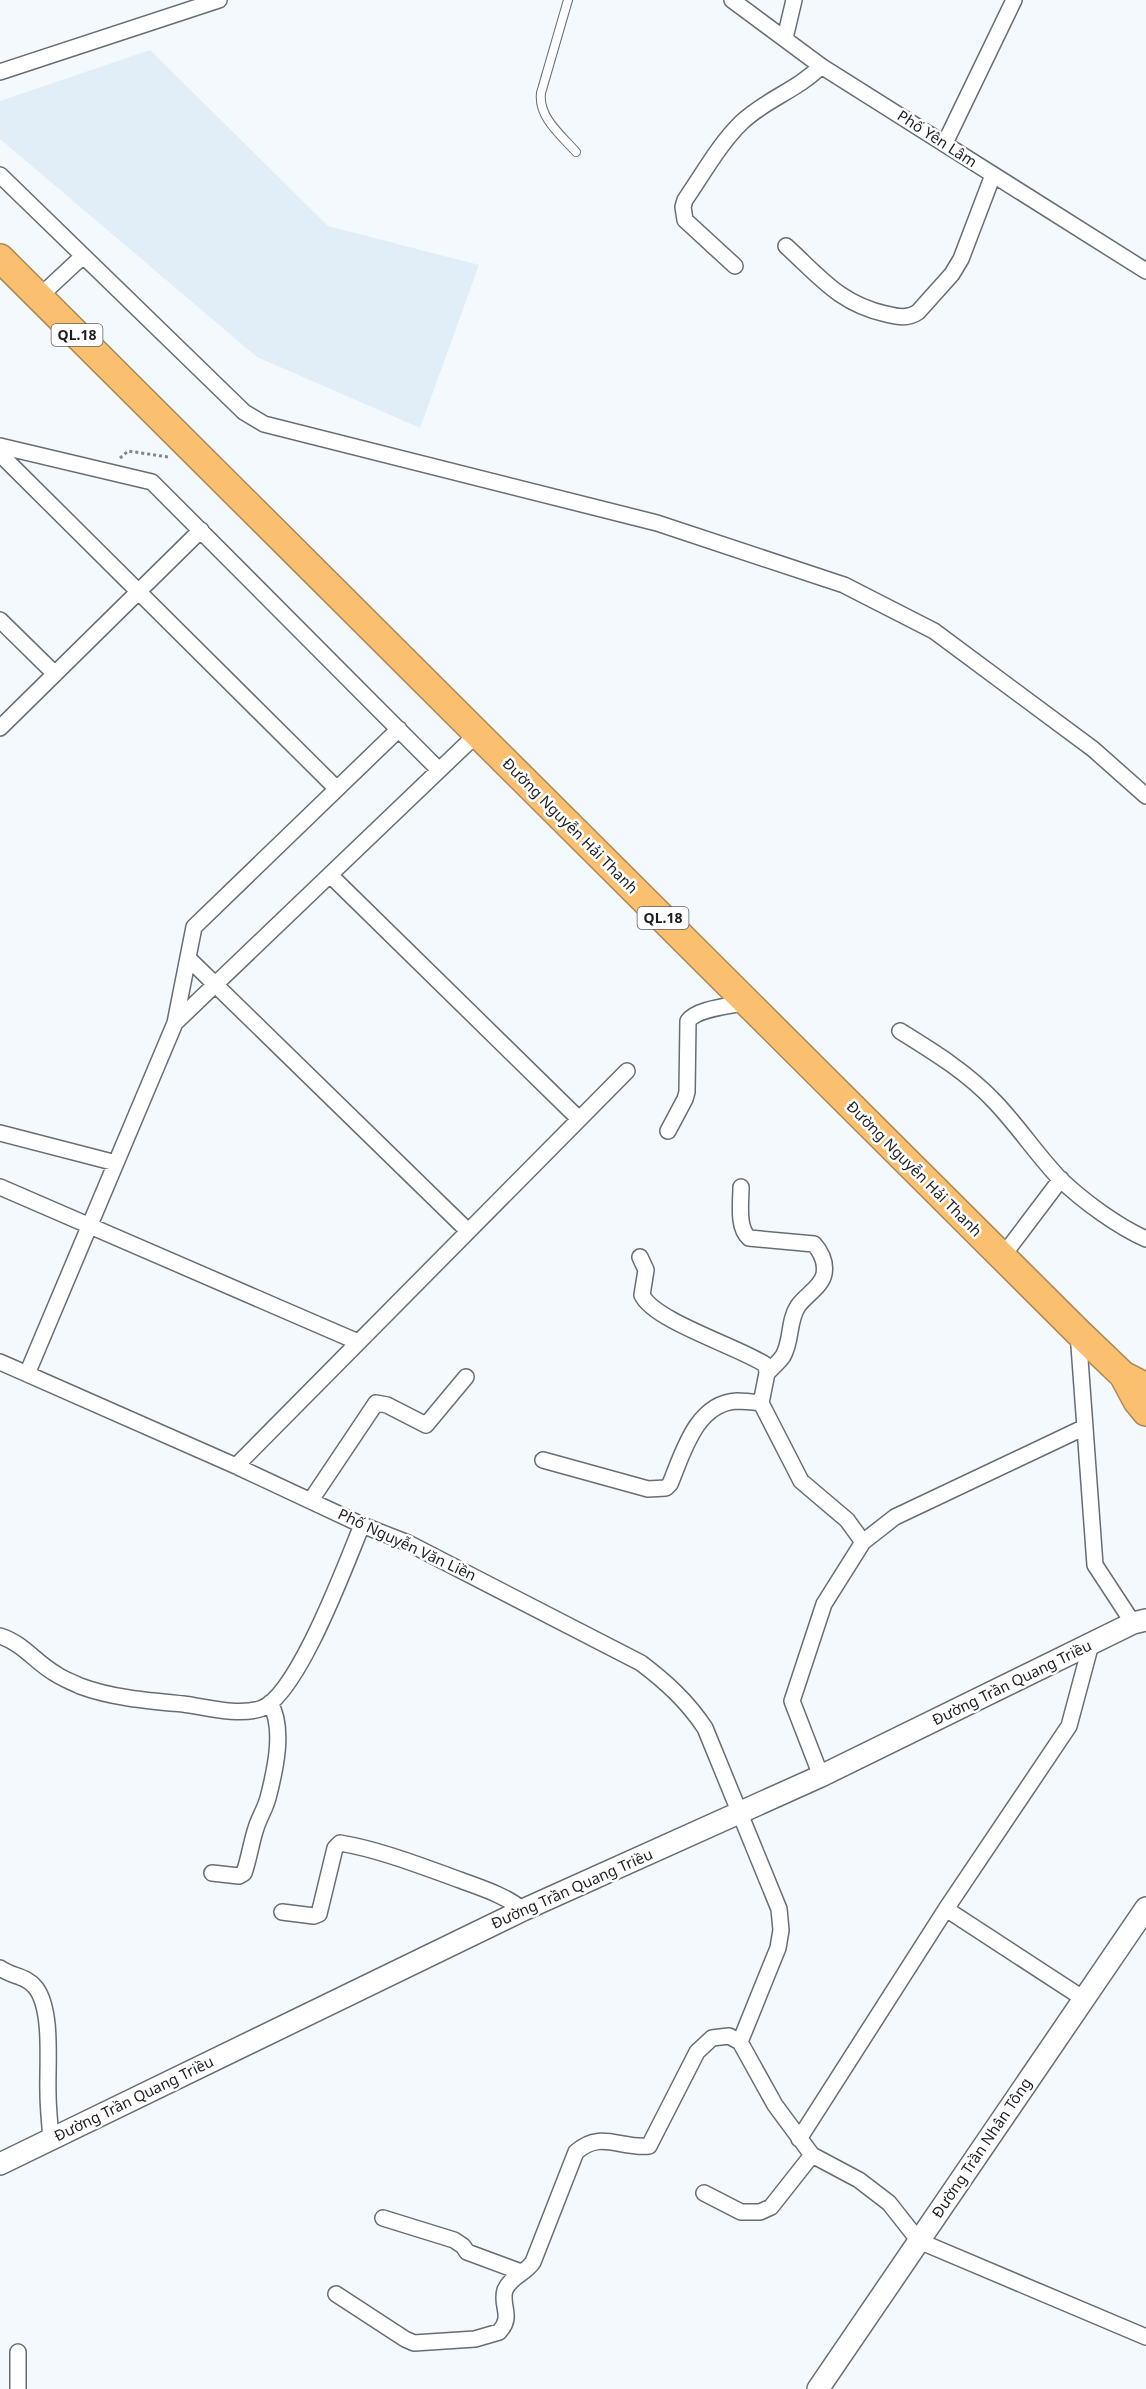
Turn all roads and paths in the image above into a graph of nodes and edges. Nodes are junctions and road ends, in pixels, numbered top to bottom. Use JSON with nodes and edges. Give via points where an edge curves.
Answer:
{"nodes":[{"id":1,"x":219,"y":0,"type":"edge"},
{"id":2,"x":568,"y":0,"type":"edge"},
{"id":3,"x":732,"y":0,"type":"edge"},
{"id":4,"x":794,"y":0,"type":"edge"},
{"id":5,"x":1014,"y":0,"type":"edge"},
{"id":6,"x":785,"y":38,"type":"junction"},
{"id":7,"x":821,"y":66,"type":"junction"},
{"id":8,"x":0,"y":72,"type":"edge"},
{"id":9,"x":945,"y":143,"type":"junction"},
{"id":10,"x":576,"y":152,"type":"dead end"},
{"id":11,"x":0,"y":175,"type":"edge"},
{"id":12,"x":993,"y":175,"type":"junction"},
{"id":13,"x":786,"y":246,"type":"dead end"},
{"id":14,"x":83,"y":256,"type":"junction"},
{"id":15,"x":0,"y":258,"type":"edge"},
{"id":16,"x":735,"y":266,"type":"dead end"},
{"id":17,"x":1146,"y":272,"type":"edge"},
{"id":18,"x":39,"y":297,"type":"junction"},
{"id":19,"x":0,"y":446,"type":"edge"},
{"id":20,"x":0,"y":454,"type":"edge"},
{"id":21,"x":199,"y":459,"type":"junction"},
{"id":22,"x":105,"y":471,"type":"junction"},
{"id":23,"x":201,"y":531,"type":"junction"},
{"id":24,"x":139,"y":591,"type":"junction"},
{"id":25,"x":0,"y":620,"type":"edge"},
{"id":26,"x":55,"y":674,"type":"junction"},
{"id":27,"x":0,"y":728,"type":"edge"},
{"id":28,"x":399,"y":729,"type":"junction"},
{"id":29,"x":477,"y":734,"type":"junction"},
{"id":30,"x":440,"y":770,"type":"junction"},
{"id":31,"x":337,"y":789,"type":"junction"},
{"id":32,"x":1146,"y":796,"type":"edge"},
{"id":33,"x":330,"y":875,"type":"junction"},
{"id":34,"x":188,"y":958,"type":"junction"},
{"id":35,"x":216,"y":985,"type":"junction"},
{"id":36,"x":748,"y":1002,"type":"junction"},
{"id":37,"x":176,"y":1023,"type":"junction"},
{"id":38,"x":900,"y":1031,"type":"dead end"},
{"id":39,"x":627,"y":1071,"type":"dead end"},
{"id":40,"x":579,"y":1119,"type":"junction"},
{"id":41,"x":668,"y":1131,"type":"dead end"},
{"id":42,"x":0,"y":1132,"type":"edge"},
{"id":43,"x":116,"y":1163,"type":"junction"},
{"id":44,"x":1061,"y":1179,"type":"junction"},
{"id":45,"x":0,"y":1187,"type":"edge"},
{"id":46,"x":741,"y":1187,"type":"dead end"},
{"id":47,"x":90,"y":1226,"type":"junction"},
{"id":48,"x":468,"y":1231,"type":"junction"},
{"id":49,"x":1146,"y":1239,"type":"edge"},
{"id":50,"x":640,"y":1257,"type":"dead end"},
{"id":51,"x":1002,"y":1257,"type":"junction"},
{"id":52,"x":1078,"y":1332,"type":"junction"},
{"id":53,"x":358,"y":1342,"type":"junction"},
{"id":54,"x":0,"y":1362,"type":"edge"},
{"id":55,"x":27,"y":1374,"type":"junction"},
{"id":56,"x":767,"y":1374,"type":"junction"},
{"id":57,"x":466,"y":1377,"type":"dead end"},
{"id":58,"x":1134,"y":1381,"type":"edge"},
{"id":59,"x":761,"y":1403,"type":"junction"},
{"id":60,"x":1146,"y":1412,"type":"edge"},
{"id":61,"x":1085,"y":1427,"type":"junction"},
{"id":62,"x":543,"y":1460,"type":"dead end"},
{"id":63,"x":236,"y":1466,"type":"junction"},
{"id":64,"x":311,"y":1500,"type":"junction"},
{"id":65,"x":362,"y":1524,"type":"junction"},
{"id":66,"x":863,"y":1542,"type":"junction"},
{"id":67,"x":1140,"y":1621,"type":"edge"},
{"id":68,"x":0,"y":1636,"type":"edge"},
{"id":69,"x":1090,"y":1644,"type":"junction"},
{"id":70,"x":270,"y":1703,"type":"junction"},
{"id":71,"x":821,"y":1776,"type":"junction"},
{"id":72,"x":740,"y":1813,"type":"junction"},
{"id":73,"x":212,"y":1873,"type":"dead end"},
{"id":74,"x":1146,"y":1908,"type":"edge"},
{"id":75,"x":946,"y":1909,"type":"junction"},
{"id":76,"x":523,"y":1910,"type":"junction"},
{"id":77,"x":282,"y":1912,"type":"dead end"},
{"id":78,"x":0,"y":1968,"type":"edge"},
{"id":79,"x":1084,"y":1999,"type":"junction"},
{"id":80,"x":740,"y":2042,"type":"junction"},
{"id":81,"x":799,"y":2139,"type":"junction"},
{"id":82,"x":51,"y":2140,"type":"junction"},
{"id":83,"x":812,"y":2155,"type":"junction"},
{"id":84,"x":0,"y":2164,"type":"edge"},
{"id":85,"x":704,"y":2193,"type":"dead end"},
{"id":86,"x":384,"y":2218,"type":"dead end"},
{"id":87,"x":919,"y":2241,"type":"junction"},
{"id":88,"x":520,"y":2272,"type":"junction"},
{"id":89,"x":336,"y":2294,"type":"dead end"},
{"id":90,"x":1146,"y":2337,"type":"edge"},
{"id":91,"x":18,"y":2352,"type":"dead end"},
{"id":92,"x":18,"y":2389,"type":"edge"},
{"id":93,"x":818,"y":2389,"type":"edge"}],
"edges":[{"from":1,"to":8,"type":"street"},
{"from":2,"to":10,"type":"lane","via":[[539,104]]},
{"from":3,"to":6,"type":"street","name":"Phố Yên Lâm"},
{"from":4,"to":6,"type":"street"},
{"from":5,"to":9,"type":"street"},
{"from":6,"to":7,"type":"street","name":"Phố Yên Lâm"},
{"from":7,"to":9,"type":"street","name":"Phố Yên Lâm"},
{"from":7,"to":16,"type":"street","via":[[799,86],[743,121],[685,200],[685,220]]},
{"from":9,"to":12,"type":"street","name":"Phố Yên Lâm"},
{"from":11,"to":14,"type":"street"},
{"from":12,"to":13,"type":"street","via":[[961,259],[913,316],[898,317],[853,304]]},
{"from":12,"to":17,"type":"street","name":"Phố Yên Lâm"},
{"from":14,"to":18,"type":"street"},
{"from":14,"to":32,"type":"street","via":[[244,412],[264,424],[657,523],[844,585],[934,631],[1093,749]]},
{"from":15,"to":18,"type":"highway","number":"QL.18"},
{"from":18,"to":21,"type":"highway","number":"QL.18"},
{"from":19,"to":22,"type":"street"},
{"from":20,"to":24,"type":"street"},
{"from":21,"to":22,"type":"path","via":[[128,451]]},
{"from":21,"to":29,"type":"highway","name":"Đường Nguyễn Hải Thanh","number":"QL.18"},
{"from":22,"to":23,"type":"street","via":[[152,482]]},
{"from":23,"to":24,"type":"street"},
{"from":23,"to":28,"type":"street"},
{"from":24,"to":26,"type":"street"},
{"from":24,"to":31,"type":"street"},
{"from":25,"to":26,"type":"street"},
{"from":26,"to":27,"type":"street"},
{"from":28,"to":30,"type":"street"},
{"from":28,"to":31,"type":"street"},
{"from":29,"to":30,"type":"street"},
{"from":29,"to":36,"type":"highway","name":"Đường Nguyễn Hải Thanh","number":"QL.18"},
{"from":30,"to":33,"type":"street"},
{"from":31,"to":34,"type":"street","via":[[194,927]]},
{"from":33,"to":35,"type":"street"},
{"from":33,"to":40,"type":"street"},
{"from":34,"to":35,"type":"street"},
{"from":34,"to":37,"type":"street"},
{"from":35,"to":37,"type":"street"},
{"from":35,"to":48,"type":"street"},
{"from":36,"to":41,"type":"street","via":[[699,1012],[688,1021],[687,1092]]},
{"from":36,"to":51,"type":"highway","name":"Đường Nguyễn Hải Thanh","number":"QL.18"},
{"from":37,"to":43,"type":"street"},
{"from":38,"to":44,"type":"street","via":[[979,1085]]},
{"from":39,"to":40,"type":"street"},
{"from":40,"to":48,"type":"street"},
{"from":42,"to":43,"type":"street"},
{"from":43,"to":47,"type":"street"},
{"from":44,"to":49,"type":"street","via":[[1113,1221]]},
{"from":44,"to":51,"type":"street"},
{"from":45,"to":47,"type":"street"},
{"from":46,"to":56,"type":"street","via":[[746,1236],[814,1244],[824,1262],[823,1280],[797,1307],[784,1355]]},
{"from":47,"to":53,"type":"street"},
{"from":47,"to":55,"type":"street"},
{"from":48,"to":53,"type":"street"},
{"from":50,"to":56,"type":"street","via":[[646,1270],[642,1295],[648,1306],[760,1361],[766,1365]]},
{"from":51,"to":52,"type":"highway","name":"Đường Nguyễn Hải Thanh","number":"QL.18"},
{"from":52,"to":58,"type":"highway","name":"Đường Nguyễn Hải Thanh","number":"QL.18"},
{"from":52,"to":61,"type":"street"},
{"from":53,"to":63,"type":"street"},
{"from":54,"to":55,"type":"street","name":"Phố Nguyễn Văn Liền"},
{"from":55,"to":63,"type":"street","name":"Phố Nguyễn Văn Liền"},
{"from":56,"to":59,"type":"street"},
{"from":57,"to":64,"type":"street","via":[[426,1425],[376,1403]]},
{"from":58,"to":60,"type":"highway","name":"Đường Nguyễn Hải Thanh","number":"QL.18","via":[[1137,1401]]},
{"from":59,"to":62,"type":"street","via":[[735,1401],[702,1416],[666,1488],[648,1489]]},
{"from":59,"to":66,"type":"street","via":[[801,1481],[847,1520]]},
{"from":61,"to":66,"type":"street","via":[[895,1517]]},
{"from":61,"to":67,"type":"street","via":[[1095,1565]]},
{"from":63,"to":64,"type":"street","name":"Phố Nguyễn Văn Liền"},
{"from":64,"to":65,"type":"street","name":"Phố Nguyễn Văn Liền"},
{"from":65,"to":70,"type":"street","via":[[305,1654]]},
{"from":65,"to":72,"type":"street","name":"Phố Nguyễn Văn Liền","via":[[417,1548],[641,1663],[692,1708],[705,1728]]},
{"from":66,"to":71,"type":"street","via":[[824,1604],[792,1701]]},
{"from":67,"to":69,"type":"main road","name":"Đường Trần Quang Triều"},
{"from":68,"to":70,"type":"street","via":[[25,1649],[54,1674],[111,1694],[240,1711],[260,1709]]},
{"from":69,"to":71,"type":"main road","name":"Đường Trần Quang Triều"},
{"from":69,"to":75,"type":"street","via":[[1069,1726]]},
{"from":70,"to":73,"type":"street","via":[[276,1713],[278,1743],[268,1799],[244,1874]]},
{"from":71,"to":72,"type":"main road","name":"Đường Trần Quang Triều"},
{"from":72,"to":76,"type":"main road","name":"Đường Trần Quang Triều"},
{"from":72,"to":80,"type":"street","name":"Phố Nguyễn Văn Liền","via":[[779,1909],[781,1930],[778,1948]]},
{"from":74,"to":79,"type":"main road","name":"Đường Trần Nhân Tông"},
{"from":75,"to":79,"type":"street"},
{"from":75,"to":81,"type":"street"},
{"from":76,"to":77,"type":"street","via":[[506,1899],[425,1868],[340,1843],[319,1914]]},
{"from":76,"to":82,"type":"main road","name":"Đường Trần Quang Triều"},
{"from":78,"to":82,"type":"street","via":[[24,1977],[42,2000],[47,2022]]},
{"from":79,"to":87,"type":"main road","name":"Đường Trần Nhân Tông"},
{"from":80,"to":81,"type":"street"},
{"from":80,"to":88,"type":"street","via":[[729,2036],[712,2038],[697,2052],[649,2146],[597,2140],[576,2152],[533,2262]]},
{"from":81,"to":83,"type":"street"},
{"from":82,"to":84,"type":"main road","name":"Đường Trần Quang Triều"},
{"from":83,"to":85,"type":"street","via":[[771,2207],[760,2212],[741,2212]]},
{"from":83,"to":87,"type":"street","via":[[859,2180],[889,2203]]},
{"from":86,"to":88,"type":"street","via":[[454,2240],[467,2252]]},
{"from":87,"to":90,"type":"street"},
{"from":87,"to":93,"type":"main road","name":"Đường Trần Nhân Tông"},
{"from":88,"to":89,"type":"street","via":[[506,2288],[504,2327],[493,2335],[475,2338],[426,2343],[405,2340]]},
{"from":91,"to":92,"type":"street"}]}
